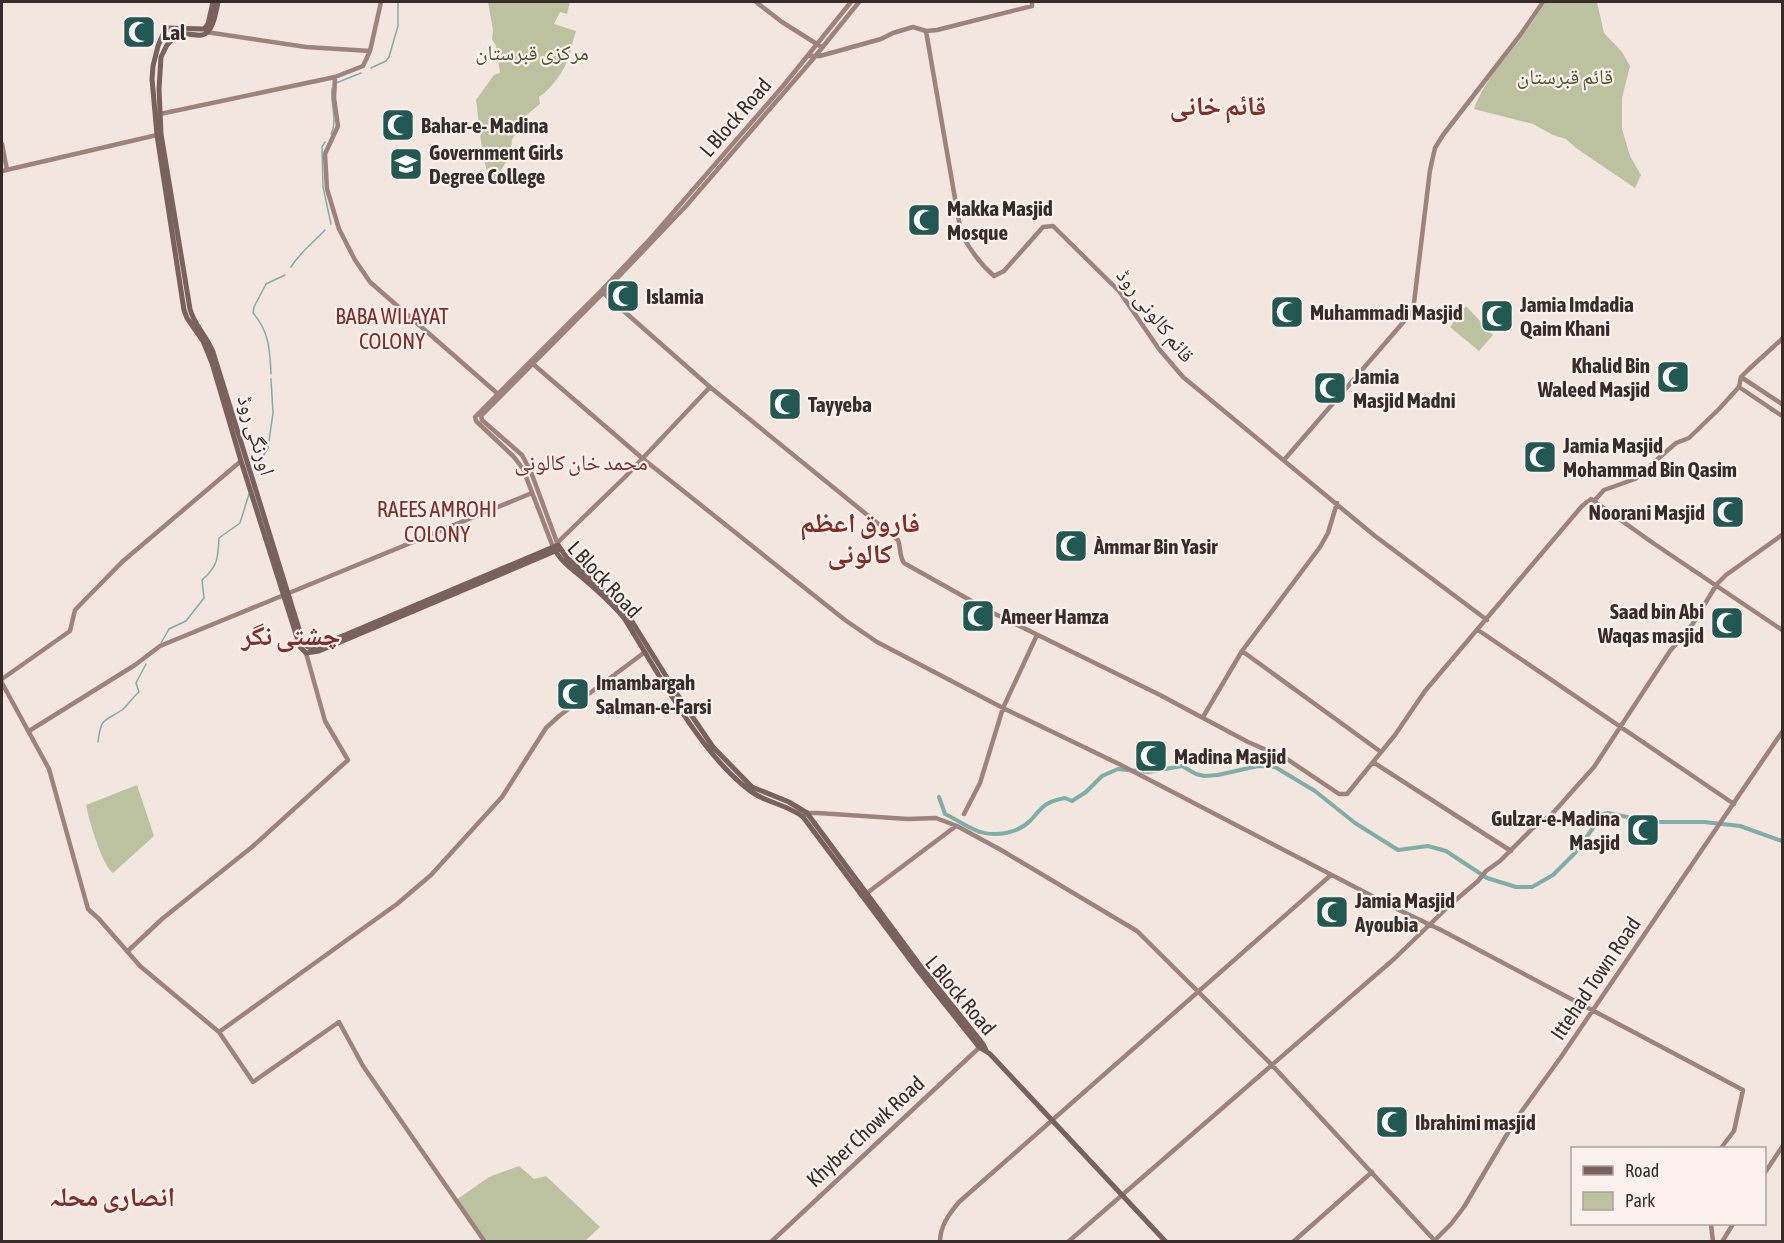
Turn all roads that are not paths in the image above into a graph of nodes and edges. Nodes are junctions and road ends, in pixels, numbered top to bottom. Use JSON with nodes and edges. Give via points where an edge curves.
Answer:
{"nodes":[{"id":1,"x":213,"y":2,"type":"edge"},
{"id":2,"x":218,"y":2,"type":"edge"},
{"id":3,"x":381,"y":2,"type":"edge"},
{"id":4,"x":756,"y":2,"type":"edge"},
{"id":5,"x":851,"y":2,"type":"edge"},
{"id":6,"x":859,"y":2,"type":"edge"},
{"id":7,"x":1032,"y":2,"type":"edge"},
{"id":8,"x":1543,"y":2,"type":"edge"},
{"id":9,"x":205,"y":31,"type":"junction"},
{"id":10,"x":926,"y":31,"type":"junction"},
{"id":11,"x":820,"y":46,"type":"junction"},
{"id":12,"x":370,"y":51,"type":"junction"},
{"id":13,"x":808,"y":56,"type":"junction"},
{"id":14,"x":814,"y":57,"type":"junction"},
{"id":15,"x":335,"y":77,"type":"junction"},
{"id":16,"x":160,"y":114,"type":"junction"},
{"id":17,"x":157,"y":135,"type":"junction"},
{"id":18,"x":2,"y":144,"type":"edge"},
{"id":19,"x":4,"y":171,"type":"edge"},
{"id":20,"x":602,"y":292,"type":"junction"},
{"id":21,"x":1782,"y":339,"type":"edge"},
{"id":22,"x":532,"y":364,"type":"junction"},
{"id":23,"x":1741,"y":377,"type":"junction"},
{"id":24,"x":710,"y":387,"type":"junction"},
{"id":25,"x":1739,"y":387,"type":"junction"},
{"id":26,"x":498,"y":394,"type":"junction"},
{"id":27,"x":1782,"y":404,"type":"edge"},
{"id":28,"x":1782,"y":416,"type":"edge"},
{"id":29,"x":642,"y":458,"type":"junction"},
{"id":30,"x":1284,"y":460,"type":"junction"},
{"id":31,"x":241,"y":461,"type":"junction"},
{"id":32,"x":532,"y":493,"type":"junction"},
{"id":33,"x":1595,"y":500,"type":"junction"},
{"id":34,"x":1337,"y":503,"type":"junction"},
{"id":35,"x":1782,"y":535,"type":"edge"},
{"id":36,"x":557,"y":547,"type":"junction"},
{"id":37,"x":1717,"y":585,"type":"junction"},
{"id":38,"x":286,"y":595,"type":"junction"},
{"id":39,"x":1487,"y":620,"type":"junction"},
{"id":40,"x":1478,"y":630,"type":"junction"},
{"id":41,"x":1782,"y":630,"type":"edge"},
{"id":42,"x":1037,"y":635,"type":"junction"},
{"id":43,"x":645,"y":651,"type":"junction"},
{"id":44,"x":1242,"y":651,"type":"junction"},
{"id":45,"x":306,"y":653,"type":"junction"},
{"id":46,"x":2,"y":681,"type":"edge"},
{"id":47,"x":1003,"y":708,"type":"junction"},
{"id":48,"x":1203,"y":717,"type":"junction"},
{"id":49,"x":1620,"y":726,"type":"junction"},
{"id":50,"x":29,"y":731,"type":"junction"},
{"id":51,"x":1782,"y":732,"type":"edge"},
{"id":52,"x":1381,"y":752,"type":"junction"},
{"id":53,"x":1372,"y":762,"type":"junction"},
{"id":54,"x":760,"y":793,"type":"junction"},
{"id":55,"x":1734,"y":804,"type":"junction"},
{"id":56,"x":964,"y":814,"type":"dead end"},
{"id":57,"x":805,"y":815,"type":"junction"},
{"id":58,"x":957,"y":825,"type":"junction"},
{"id":59,"x":1511,"y":851,"type":"junction"},
{"id":60,"x":1332,"y":875,"type":"junction"},
{"id":61,"x":867,"y":892,"type":"junction"},
{"id":62,"x":1431,"y":925,"type":"junction"},
{"id":63,"x":128,"y":951,"type":"junction"},
{"id":64,"x":1199,"y":993,"type":"junction"},
{"id":65,"x":1593,"y":1010,"type":"junction"},
{"id":66,"x":219,"y":1032,"type":"junction"},
{"id":67,"x":982,"y":1047,"type":"junction"},
{"id":68,"x":1271,"y":1064,"type":"junction"},
{"id":69,"x":1052,"y":1120,"type":"junction"},
{"id":70,"x":1722,"y":1147,"type":"edge"},
{"id":71,"x":1782,"y":1147,"type":"edge"},
{"id":72,"x":1766,"y":1171,"type":"edge"},
{"id":73,"x":1372,"y":1172,"type":"junction"},
{"id":74,"x":1121,"y":1195,"type":"junction"},
{"id":75,"x":1710,"y":1225,"type":"edge"},
{"id":76,"x":1732,"y":1225,"type":"edge"},
{"id":77,"x":1435,"y":1241,"type":"edge"},
{"id":78,"x":485,"y":1242,"type":"edge"},
{"id":79,"x":771,"y":1242,"type":"edge"},
{"id":80,"x":940,"y":1242,"type":"edge"},
{"id":81,"x":1068,"y":1242,"type":"edge"},
{"id":82,"x":1166,"y":1242,"type":"edge"},
{"id":83,"x":1293,"y":1242,"type":"edge"},
{"id":84,"x":1713,"y":1242,"type":"edge"},
{"id":85,"x":1722,"y":1242,"type":"edge"}],
"edges":[{"from":1,"to":9,"type":"main road"},
{"from":2,"to":9,"type":"main road","via":[[211,28]]},
{"from":3,"to":12,"type":"street"},
{"from":4,"to":11,"type":"street"},
{"from":5,"to":11,"type":"street","name":"L Block Road"},
{"from":6,"to":11,"type":"street","name":"L Block Road"},
{"from":7,"to":10,"type":"street","via":[[1032,6]]},
{"from":8,"to":30,"type":"street","via":[[1435,148],[1413,311]]},
{"from":9,"to":12,"type":"street","via":[[306,47]]},
{"from":9,"to":16,"type":"main road","name":"اورنگی روڈ","via":[[202,35],[177,34],[163,51],[159,66]]},
{"from":9,"to":17,"type":"main road","name":"اورنگی روڈ","via":[[175,27],[163,34],[152,79]]},
{"from":10,"to":14,"type":"street","via":[[913,27]]},
{"from":10,"to":30,"type":"street","name":"قائم کالونی روڈ","via":[[961,232],[973,255],[994,276],[1004,271],[1043,227],[1053,226],[1119,291],[1183,377]]},
{"from":11,"to":13,"type":"street","name":"L Block Road"},
{"from":11,"to":14,"type":"street","name":"L Block Road"},
{"from":12,"to":15,"type":"street","via":[[363,66]]},
{"from":13,"to":14,"type":"street"},
{"from":13,"to":20,"type":"street","name":"L Block Road"},
{"from":14,"to":20,"type":"street","name":"L Block Road","via":[[686,206]]},
{"from":15,"to":16,"type":"street"},
{"from":15,"to":26,"type":"street","via":[[338,126],[325,154],[327,189],[339,229],[370,282]]},
{"from":16,"to":38,"type":"main road","name":"اورنگی روڈ","via":[[189,309],[213,352]]},
{"from":17,"to":19,"type":"street"},
{"from":17,"to":31,"type":"main road","name":"اورنگی روڈ","via":[[184,310],[212,363]]},
{"from":18,"to":19,"type":"street"},
{"from":20,"to":22,"type":"street","name":"L Block Road"},
{"from":20,"to":24,"type":"street"},
{"from":20,"to":26,"type":"street","name":"L Block Road"},
{"from":21,"to":23,"type":"street"},
{"from":22,"to":29,"type":"street"},
{"from":22,"to":36,"type":"street","name":"L Block Road","via":[[481,418],[522,455]]},
{"from":23,"to":25,"type":"street"},
{"from":23,"to":27,"type":"street"},
{"from":24,"to":29,"type":"street"},
{"from":24,"to":42,"type":"street","via":[[898,540],[904,563]]},
{"from":25,"to":28,"type":"street"},
{"from":25,"to":33,"type":"street","via":[[1689,438],[1676,443],[1635,479],[1604,490]]},
{"from":26,"to":32,"type":"street","name":"L Block Road","via":[[475,419],[518,462]]},
{"from":29,"to":36,"type":"street"},
{"from":29,"to":47,"type":"street","via":[[845,620],[877,642]]},
{"from":30,"to":34,"type":"street","name":"قائم کالونی روڈ"},
{"from":31,"to":38,"type":"main road","name":"اورنگی روڈ"},
{"from":31,"to":46,"type":"street","via":[[122,562],[75,610],[70,631]]},
{"from":32,"to":36,"type":"street","name":"L Block Road"},
{"from":32,"to":38,"type":"street"},
{"from":33,"to":37,"type":"street"},
{"from":33,"to":39,"type":"street","via":[[1582,506]]},
{"from":34,"to":39,"type":"street","name":"قائم کالونی روڈ"},
{"from":34,"to":44,"type":"street","via":[[1320,547]]},
{"from":35,"to":37,"type":"street"},
{"from":36,"to":38,"type":"main road","name":"اورنگی روڈ","via":[[313,649],[304,645]]},
{"from":36,"to":43,"type":"main road","name":"L Block Road","via":[[612,603]]},
{"from":36,"to":45,"type":"main road","via":[[328,647]]},
{"from":36,"to":54,"type":"main road","name":"L Block Road","via":[[619,604],[713,747]]},
{"from":37,"to":41,"type":"street"},
{"from":37,"to":49,"type":"street"},
{"from":38,"to":45,"type":"main road","name":"اورنگی روڈ","via":[[296,638]]},
{"from":38,"to":50,"type":"street","via":[[160,646]]},
{"from":39,"to":40,"type":"street"},
{"from":40,"to":49,"type":"street"},
{"from":40,"to":52,"type":"street","via":[[1425,691]]},
{"from":42,"to":47,"type":"street"},
{"from":42,"to":48,"type":"street"},
{"from":43,"to":54,"type":"main road","name":"L Block Road","via":[[709,750],[747,789]]},
{"from":43,"to":66,"type":"street","via":[[546,728],[502,797],[431,875],[397,904]]},
{"from":44,"to":48,"type":"street"},
{"from":44,"to":52,"type":"street"},
{"from":45,"to":63,"type":"street","name":"اورنگی روڈ","via":[[325,721],[348,760]]},
{"from":46,"to":50,"type":"street"},
{"from":47,"to":56,"type":"street","via":[[980,783]]},
{"from":47,"to":60,"type":"street"},
{"from":48,"to":53,"type":"street","via":[[1287,759],[1339,794],[1347,794]]},
{"from":49,"to":55,"type":"street"},
{"from":49,"to":59,"type":"street","via":[[1591,771]]},
{"from":50,"to":63,"type":"street","via":[[54,781],[88,909]]},
{"from":51,"to":55,"type":"street","name":"Ittehad Town Road"},
{"from":52,"to":53,"type":"street"},
{"from":53,"to":59,"type":"street"},
{"from":54,"to":57,"type":"main road","name":"L Block Road"},
{"from":55,"to":65,"type":"street","name":"Ittehad Town Road"},
{"from":57,"to":58,"type":"street","via":[[936,818]]},
{"from":57,"to":61,"type":"main road","name":"L Block Road"},
{"from":57,"to":67,"type":"main road","name":"L Block Road","via":[[920,973]]},
{"from":58,"to":61,"type":"street"},
{"from":58,"to":64,"type":"street","via":[[1114,915],[1137,931]]},
{"from":59,"to":62,"type":"street"},
{"from":60,"to":62,"type":"street"},
{"from":60,"to":64,"type":"street"},
{"from":61,"to":67,"type":"main road","name":"L Block Road"},
{"from":62,"to":65,"type":"street"},
{"from":62,"to":68,"type":"street"},
{"from":63,"to":66,"type":"street"},
{"from":64,"to":68,"type":"street"},
{"from":64,"to":69,"type":"street"},
{"from":65,"to":70,"type":"street","via":[[1743,1090],[1734,1131]]},
{"from":65,"to":77,"type":"street","name":"Ittehad Town Road","via":[[1516,1119],[1464,1207]]},
{"from":66,"to":78,"type":"street","via":[[253,1082],[339,1022],[363,1066]]},
{"from":67,"to":69,"type":"main road"},
{"from":67,"to":79,"type":"street","name":"Khyber Chowk Road"},
{"from":68,"to":73,"type":"street"},
{"from":68,"to":74,"type":"street"},
{"from":69,"to":74,"type":"main road"},
{"from":69,"to":80,"type":"street","via":[[959,1202],[947,1216]]},
{"from":71,"to":72,"type":"street"},
{"from":73,"to":77,"type":"street"},
{"from":73,"to":83,"type":"street"},
{"from":74,"to":81,"type":"street"},
{"from":74,"to":82,"type":"main road"},
{"from":75,"to":84,"type":"street"},
{"from":76,"to":85,"type":"street"}]}
